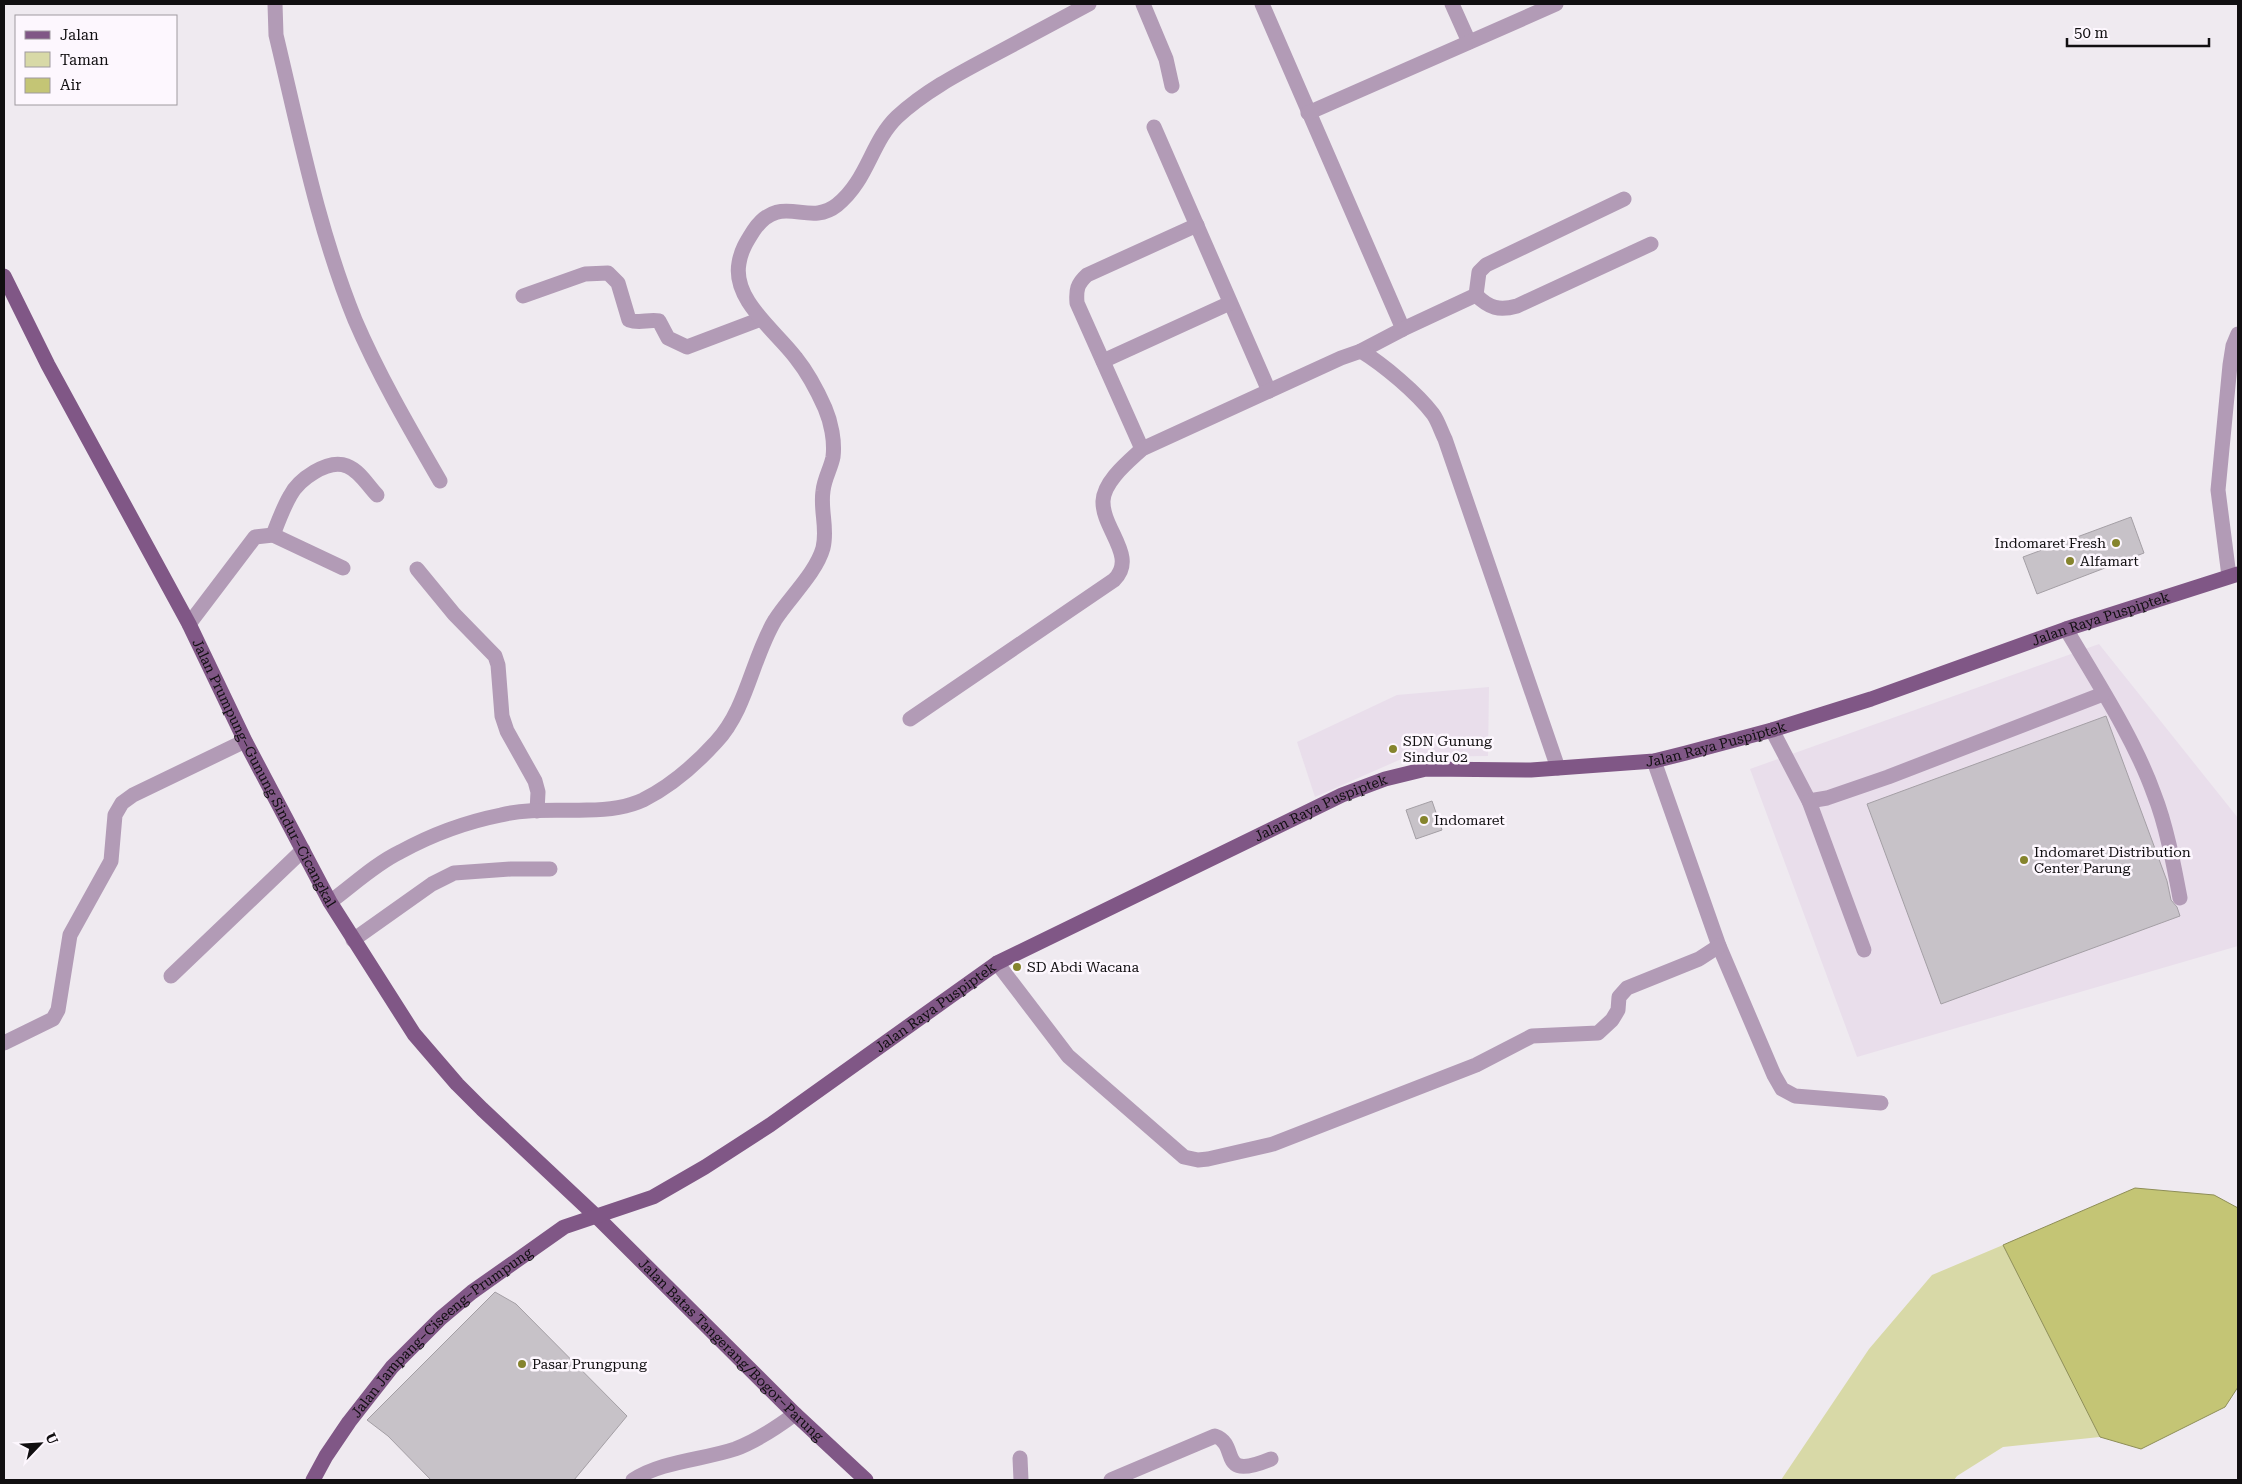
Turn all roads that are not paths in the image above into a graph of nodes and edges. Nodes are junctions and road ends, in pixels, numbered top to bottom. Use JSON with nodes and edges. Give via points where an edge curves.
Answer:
{"nodes":[{"id":1,"x":275,"y":4,"type":"edge"},
{"id":2,"x":1089,"y":4,"type":"edge"},
{"id":3,"x":1143,"y":4,"type":"edge"},
{"id":4,"x":1262,"y":4,"type":"edge"},
{"id":5,"x":1452,"y":4,"type":"edge"},
{"id":6,"x":1556,"y":4,"type":"edge"},
{"id":7,"x":1535,"y":8,"type":"edge"},
{"id":8,"x":1468,"y":42,"type":"junction"},
{"id":9,"x":1172,"y":86,"type":"dead end"},
{"id":10,"x":1308,"y":113,"type":"junction"},
{"id":11,"x":1154,"y":127,"type":"dead end"},
{"id":12,"x":1624,"y":199,"type":"dead end"},
{"id":13,"x":1197,"y":225,"type":"junction"},
{"id":14,"x":1651,"y":244,"type":"dead end"},
{"id":15,"x":4,"y":276,"type":"edge"},
{"id":16,"x":1476,"y":295,"type":"junction"},
{"id":17,"x":523,"y":296,"type":"dead end"},
{"id":18,"x":1230,"y":303,"type":"junction"},
{"id":19,"x":761,"y":319,"type":"junction"},
{"id":20,"x":1403,"y":329,"type":"junction"},
{"id":21,"x":2238,"y":334,"type":"edge"},
{"id":22,"x":1361,"y":351,"type":"junction"},
{"id":23,"x":1103,"y":361,"type":"junction"},
{"id":24,"x":1269,"y":391,"type":"junction"},
{"id":25,"x":1142,"y":449,"type":"junction"},
{"id":26,"x":440,"y":481,"type":"dead end"},
{"id":27,"x":377,"y":495,"type":"dead end"},
{"id":28,"x":273,"y":535,"type":"junction"},
{"id":29,"x":343,"y":568,"type":"dead end"},
{"id":30,"x":417,"y":569,"type":"dead end"},
{"id":31,"x":2234,"y":575,"type":"edge"},
{"id":32,"x":188,"y":624,"type":"junction"},
{"id":33,"x":2066,"y":629,"type":"junction"},
{"id":34,"x":2103,"y":694,"type":"junction"},
{"id":35,"x":910,"y":719,"type":"dead end"},
{"id":36,"x":1772,"y":730,"type":"junction"},
{"id":37,"x":245,"y":741,"type":"junction"},
{"id":38,"x":1654,"y":761,"type":"junction"},
{"id":39,"x":1558,"y":768,"type":"junction"},
{"id":40,"x":1809,"y":801,"type":"junction"},
{"id":41,"x":537,"y":811,"type":"junction"},
{"id":42,"x":303,"y":850,"type":"junction"},
{"id":43,"x":550,"y":869,"type":"dead end"},
{"id":44,"x":2180,"y":898,"type":"dead end"},
{"id":45,"x":330,"y":902,"type":"junction"},
{"id":46,"x":353,"y":940,"type":"junction"},
{"id":47,"x":1719,"y":946,"type":"junction"},
{"id":48,"x":1864,"y":950,"type":"dead end"},
{"id":49,"x":997,"y":963,"type":"junction"},
{"id":50,"x":171,"y":976,"type":"dead end"},
{"id":51,"x":4,"y":1043,"type":"edge"},
{"id":52,"x":1881,"y":1103,"type":"dead end"},
{"id":53,"x":597,"y":1216,"type":"junction"},
{"id":54,"x":795,"y":1414,"type":"junction"},
{"id":55,"x":1020,"y":1458,"type":"dead end"},
{"id":56,"x":1271,"y":1459,"type":"dead end"},
{"id":57,"x":313,"y":1480,"type":"edge"},
{"id":58,"x":633,"y":1480,"type":"edge"},
{"id":59,"x":866,"y":1480,"type":"edge"},
{"id":60,"x":1021,"y":1480,"type":"edge"},
{"id":61,"x":1111,"y":1480,"type":"edge"}],
"edges":[{"from":1,"to":26,"type":"street","via":[[276,35],[324,231],[338,274],[360,330]]},
{"from":2,"to":19,"type":"street","via":[[945,81],[906,109],[882,136],[854,189],[833,208],[821,213],[785,209],[772,213],[758,224],[745,244],[738,278]]},
{"from":3,"to":9,"type":"street","via":[[1166,59]]},
{"from":4,"to":10,"type":"street"},
{"from":5,"to":8,"type":"street"},
{"from":6,"to":7,"type":"street"},
{"from":7,"to":8,"type":"street"},
{"from":8,"to":10,"type":"street"},
{"from":10,"to":20,"type":"street"},
{"from":11,"to":13,"type":"street"},
{"from":12,"to":16,"type":"street","via":[[1486,264],[1479,272]]},
{"from":13,"to":18,"type":"street"},
{"from":13,"to":23,"type":"street","via":[[1087,275],[1078,283],[1077,302]]},
{"from":14,"to":16,"type":"street","via":[[1507,309],[1494,309]]},
{"from":15,"to":32,"type":"main road","name":"Jalan Prumpung–Gunung Sindur–Cicangkal","via":[[48,365]]},
{"from":16,"to":20,"type":"street"},
{"from":17,"to":19,"type":"street","via":[[585,274],[608,273],[618,283],[629,320],[637,323],[652,319],[659,321],[668,338],[687,347]]},
{"from":18,"to":23,"type":"street"},
{"from":18,"to":24,"type":"street"},
{"from":19,"to":41,"type":"street","via":[[796,357],[816,388],[833,436],[833,457],[823,489],[826,534],[820,557],[774,622],[733,718],[705,754],[641,801],[618,808]]},
{"from":20,"to":22,"type":"street"},
{"from":21,"to":31,"type":"street","via":[[2230,365],[2218,490]]},
{"from":22,"to":24,"type":"street"},
{"from":22,"to":39,"type":"street","via":[[1415,394],[1434,416],[1445,439]]},
{"from":23,"to":25,"type":"street"},
{"from":24,"to":25,"type":"street"},
{"from":25,"to":35,"type":"street","via":[[1117,474],[1103,501],[1122,556],[1122,573]]},
{"from":27,"to":28,"type":"street","via":[[347,465],[327,467],[313,473],[290,495]]},
{"from":28,"to":29,"type":"street"},
{"from":28,"to":32,"type":"street","via":[[256,537]]},
{"from":30,"to":41,"type":"street","via":[[495,656],[502,716],[507,731],[536,781]]},
{"from":31,"to":33,"type":"main road","name":"Jalan Raya Puspiptek"},
{"from":32,"to":37,"type":"main road","name":"Jalan Prumpung–Gunung Sindur–Cicangkal"},
{"from":33,"to":34,"type":"street"},
{"from":33,"to":36,"type":"main road","name":"Jalan Raya Puspiptek","via":[[1871,700]]},
{"from":34,"to":40,"type":"street","via":[[1888,777]]},
{"from":34,"to":44,"type":"street","via":[[2154,794],[2175,866]]},
{"from":36,"to":38,"type":"main road","name":"Jalan Raya Puspiptek"},
{"from":36,"to":40,"type":"street"},
{"from":37,"to":42,"type":"main road","name":"Jalan Prumpung–Gunung Sindur–Cicangkal"},
{"from":37,"to":51,"type":"street","via":[[122,803],[115,815],[111,862],[70,934],[58,1010],[53,1019]]},
{"from":38,"to":39,"type":"main road","name":"Jalan Raya Puspiptek"},
{"from":38,"to":47,"type":"street"},
{"from":39,"to":49,"type":"main road","name":"Jalan Raya Puspiptek","via":[[1426,769],[1385,779],[1333,799]]},
{"from":40,"to":48,"type":"street"},
{"from":41,"to":45,"type":"street","via":[[503,814],[451,829],[397,853]]},
{"from":42,"to":45,"type":"main road","name":"Jalan Prumpung–Gunung Sindur–Cicangkal"},
{"from":42,"to":50,"type":"street"},
{"from":43,"to":46,"type":"street","via":[[454,873],[432,884]]},
{"from":45,"to":46,"type":"main road","name":"Jalan Prumpung–Gunung Sindur–Cicangkal"},
{"from":46,"to":53,"type":"main road","name":"Jalan Prumpung–Gunung Sindur–Cicangkal","via":[[403,1018],[433,1057],[482,1108]]},
{"from":47,"to":49,"type":"street","via":[[1699,959],[1627,988],[1619,997],[1618,1010],[1612,1020],[1598,1032],[1532,1036],[1476,1065],[1273,1144],[1198,1160],[1184,1157],[1068,1056]]},
{"from":47,"to":52,"type":"street","via":[[1782,1089],[1795,1096]]},
{"from":49,"to":53,"type":"main road","name":"Jalan Raya Puspiptek","via":[[705,1167],[653,1197]]},
{"from":53,"to":54,"type":"main road","name":"Jalan Batas Tangerang/Bogor–Parung"},
{"from":53,"to":57,"type":"main road","name":"Jalan Jampang–Ciseeng–Prumpung","via":[[564,1227],[440,1318],[392,1367],[349,1422]]},
{"from":54,"to":58,"type":"street","via":[[775,1430],[735,1449],[650,1471]]},
{"from":54,"to":59,"type":"main road","name":"Jalan Batas Tangerang/Bogor–Parung"},
{"from":55,"to":60,"type":"street"},
{"from":56,"to":61,"type":"street","via":[[1240,1466],[1232,1460],[1222,1440],[1215,1436]]}]}
